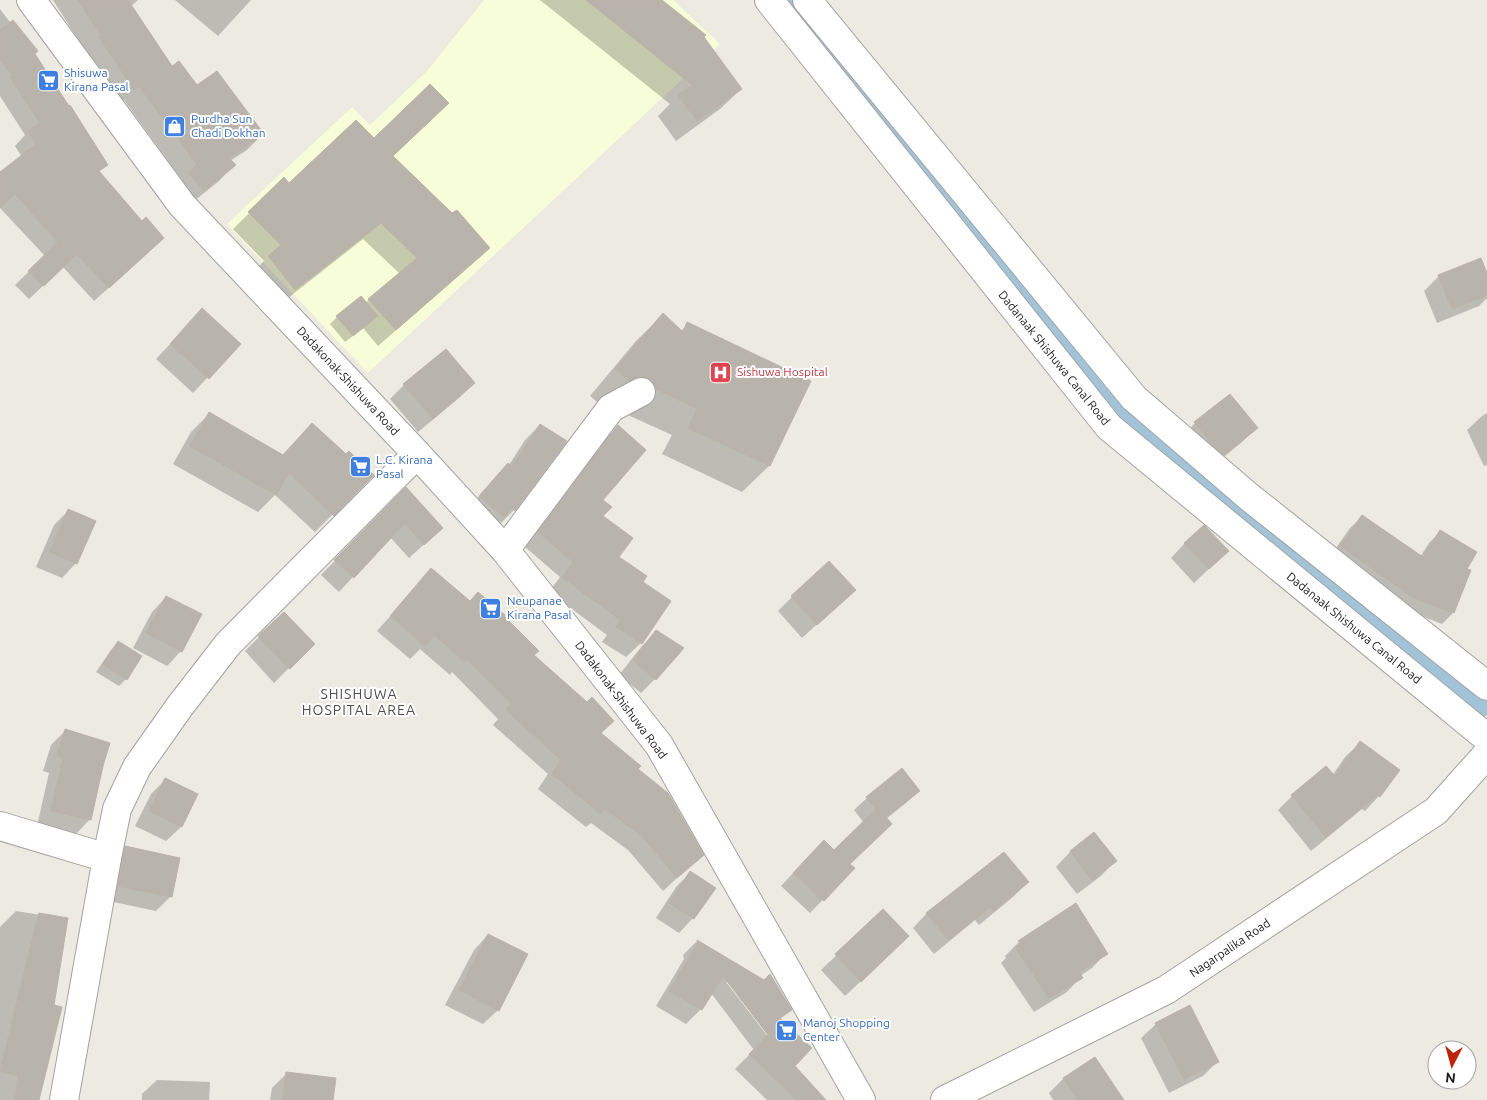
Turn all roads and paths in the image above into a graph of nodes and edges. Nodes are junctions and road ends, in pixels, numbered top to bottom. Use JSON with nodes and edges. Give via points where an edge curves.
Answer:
{"nodes":[{"id":1,"x":31,"y":0,"type":"edge"},
{"id":2,"x":769,"y":0,"type":"edge"},
{"id":3,"x":807,"y":0,"type":"edge"},
{"id":4,"x":641,"y":392,"type":"dead end"},
{"id":5,"x":417,"y":454,"type":"junction"},
{"id":6,"x":505,"y":550,"type":"junction"},
{"id":7,"x":1487,"y":686,"type":"edge"},
{"id":8,"x":1487,"y":738,"type":"edge"},
{"id":9,"x":1487,"y":754,"type":"edge"},
{"id":10,"x":0,"y":826,"type":"edge"},
{"id":11,"x":107,"y":858,"type":"junction"},
{"id":12,"x":64,"y":1100,"type":"edge"},
{"id":13,"x":861,"y":1100,"type":"edge"},
{"id":14,"x":945,"y":1100,"type":"edge"}],
"edges":[{"from":1,"to":5,"type":"street","name":"Dadakonak-Shishuwa Road","via":[[182,205]]},
{"from":2,"to":8,"type":"street","name":"Dadanaak Shishuwa Canal Road","via":[[1109,427]]},
{"from":3,"to":7,"type":"street","via":[[1134,398],[1248,496]]},
{"from":4,"to":6,"type":"street","via":[[611,408]]},
{"from":5,"to":6,"type":"street","name":"Dadakonak-Shishuwa Road"},
{"from":5,"to":11,"type":"street","via":[[228,644],[180,706],[138,767],[117,809]]},
{"from":6,"to":13,"type":"street","name":"Dadakonak-Shishuwa Road","via":[[659,745]]},
{"from":9,"to":14,"type":"street","name":"Nagarpalika Road","via":[[1436,811],[1166,990]]},
{"from":10,"to":11,"type":"street"},
{"from":11,"to":12,"type":"street"}]}
